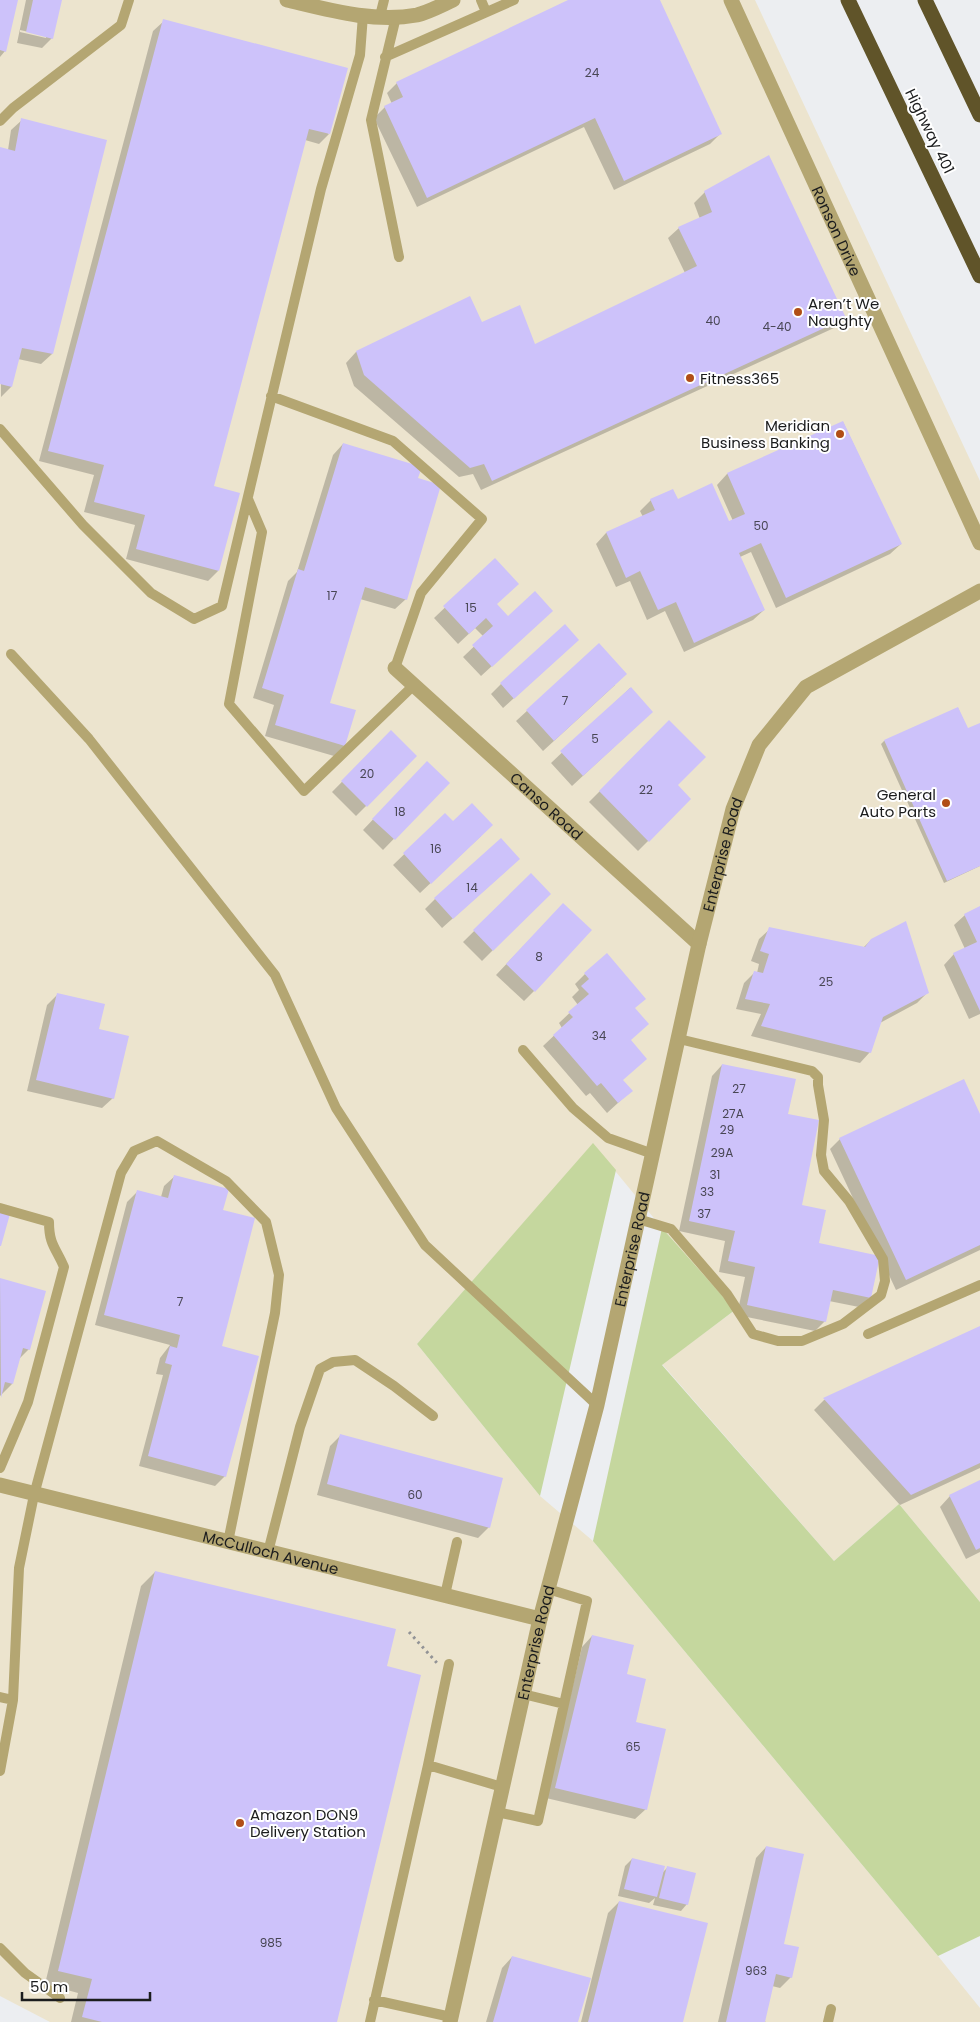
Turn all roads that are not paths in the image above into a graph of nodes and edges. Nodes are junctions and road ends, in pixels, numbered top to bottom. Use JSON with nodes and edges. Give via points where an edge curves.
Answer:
{"nodes":[{"id":1,"x":129,"y":0,"type":"edge"},
{"id":2,"x":287,"y":0,"type":"edge"},
{"id":3,"x":384,"y":0,"type":"edge"},
{"id":4,"x":453,"y":0,"type":"edge"},
{"id":5,"x":481,"y":0,"type":"edge"},
{"id":6,"x":514,"y":0,"type":"edge"},
{"id":7,"x":731,"y":0,"type":"edge"},
{"id":8,"x":848,"y":0,"type":"edge"},
{"id":9,"x":925,"y":0,"type":"edge"},
{"id":10,"x":486,"y":12,"type":"junction"},
{"id":11,"x":364,"y":15,"type":"junction"},
{"id":12,"x":380,"y":16,"type":"junction"},
{"id":13,"x":396,"y":18,"type":"junction"},
{"id":14,"x":385,"y":57,"type":"junction"},
{"id":15,"x":980,"y":115,"type":"edge"},
{"id":16,"x":0,"y":121,"type":"edge"},
{"id":17,"x":399,"y":257,"type":"dead end"},
{"id":18,"x":980,"y":276,"type":"edge"},
{"id":19,"x":271,"y":396,"type":"junction"},
{"id":20,"x":0,"y":429,"type":"edge"},
{"id":21,"x":248,"y":499,"type":"junction"},
{"id":22,"x":980,"y":543,"type":"edge"},
{"id":23,"x":980,"y":591,"type":"edge"},
{"id":24,"x":11,"y":654,"type":"dead end"},
{"id":25,"x":395,"y":668,"type":"joint"},
{"id":26,"x":414,"y":685,"type":"junction"},
{"id":27,"x":700,"y":944,"type":"junction"},
{"id":28,"x":679,"y":1039,"type":"junction"},
{"id":29,"x":523,"y":1050,"type":"dead end"},
{"id":30,"x":653,"y":1154,"type":"junction"},
{"id":31,"x":0,"y":1208,"type":"edge"},
{"id":32,"x":638,"y":1219,"type":"junction"},
{"id":33,"x":980,"y":1285,"type":"edge"},
{"id":34,"x":868,"y":1334,"type":"dead end"},
{"id":35,"x":597,"y":1405,"type":"junction"},
{"id":36,"x":433,"y":1416,"type":"dead end"},
{"id":37,"x":0,"y":1468,"type":"edge"},
{"id":38,"x":0,"y":1485,"type":"edge"},
{"id":39,"x":34,"y":1495,"type":"junction"},
{"id":40,"x":228,"y":1542,"type":"junction"},
{"id":41,"x":457,"y":1542,"type":"dead end"},
{"id":42,"x":268,"y":1552,"type":"junction"},
{"id":43,"x":548,"y":1589,"type":"junction"},
{"id":44,"x":445,"y":1595,"type":"junction"},
{"id":45,"x":540,"y":1619,"type":"junction"},
{"id":46,"x":448,"y":1669,"type":"road end"},
{"id":47,"x":523,"y":1694,"type":"junction"},
{"id":48,"x":0,"y":1697,"type":"edge"},
{"id":49,"x":14,"y":1700,"type":"junction"},
{"id":50,"x":564,"y":1704,"type":"junction"},
{"id":51,"x":428,"y":1765,"type":"junction"},
{"id":52,"x":0,"y":1771,"type":"edge"},
{"id":53,"x":502,"y":1787,"type":"junction"},
{"id":54,"x":497,"y":1812,"type":"junction"},
{"id":55,"x":0,"y":1948,"type":"edge"},
{"id":56,"x":60,"y":1998,"type":"dead end"},
{"id":57,"x":374,"y":2000,"type":"junction"},
{"id":58,"x":831,"y":2010,"type":"dead end"},
{"id":59,"x":451,"y":2020,"type":"edge"},
{"id":60,"x":370,"y":2022,"type":"edge"},
{"id":61,"x":828,"y":2022,"type":"edge"}],
"edges":[{"from":1,"to":16,"type":"lane","via":[[121,25]]},
{"from":2,"to":11,"type":"street"},
{"from":3,"to":12,"type":"lane"},
{"from":4,"to":13,"type":"street","via":[[419,14]]},
{"from":5,"to":10,"type":"lane"},
{"from":6,"to":10,"type":"lane"},
{"from":7,"to":22,"type":"street","name":"Ronson Drive"},
{"from":8,"to":18,"type":"highway","name":"Highway 401"},
{"from":9,"to":15,"type":"highway"},
{"from":10,"to":14,"type":"lane"},
{"from":11,"to":12,"type":"street"},
{"from":11,"to":19,"type":"lane","via":[[360,55],[321,189]]},
{"from":12,"to":13,"type":"street"},
{"from":13,"to":14,"type":"lane"},
{"from":14,"to":17,"type":"lane","via":[[371,120]]},
{"from":19,"to":21,"type":"lane"},
{"from":19,"to":25,"type":"lane","via":[[393,441],[482,519],[421,593]]},
{"from":20,"to":21,"type":"lane","via":[[83,525],[151,593],[194,619],[222,606]]},
{"from":21,"to":26,"type":"lane","via":[[262,532],[228,704],[304,791]]},
{"from":23,"to":27,"type":"street","name":"Enterprise Road","via":[[806,687],[759,745],[733,809]]},
{"from":24,"to":35,"type":"lane","via":[[89,739],[275,975],[336,1108],[425,1244]]},
{"from":25,"to":26,"type":"street","name":"Canso Road"},
{"from":26,"to":27,"type":"street","name":"Canso Road"},
{"from":27,"to":28,"type":"street","name":"Enterprise Road"},
{"from":28,"to":30,"type":"street","name":"Enterprise Road"},
{"from":28,"to":32,"type":"lane","via":[[812,1071],[818,1077],[824,1120],[821,1155],[824,1171],[849,1201],[883,1259],[885,1281],[882,1296],[843,1324],[802,1341],[778,1341],[753,1334],[727,1294],[670,1229]]},
{"from":29,"to":30,"type":"lane","via":[[573,1108],[608,1138]]},
{"from":30,"to":32,"type":"street","name":"Enterprise Road"},
{"from":31,"to":37,"type":"lane","via":[[49,1222],[51,1242],[64,1267],[28,1402]]},
{"from":32,"to":35,"type":"street","name":"Enterprise Road"},
{"from":33,"to":34,"type":"lane"},
{"from":35,"to":43,"type":"street","name":"Enterprise Road"},
{"from":36,"to":42,"type":"lane","via":[[355,1360],[333,1362],[320,1369],[300,1427]]},
{"from":38,"to":39,"type":"street","name":"McCulloch Avenue"},
{"from":39,"to":40,"type":"street","name":"McCulloch Avenue"},
{"from":39,"to":40,"type":"lane","via":[[122,1173],[134,1151],[158,1141],[226,1181],[266,1222],[279,1275],[275,1313]]},
{"from":39,"to":49,"type":"lane","via":[[20,1568]]},
{"from":40,"to":42,"type":"street","name":"McCulloch Avenue"},
{"from":41,"to":44,"type":"lane"},
{"from":42,"to":44,"type":"street","name":"McCulloch Avenue"},
{"from":43,"to":45,"type":"street","name":"Enterprise Road"},
{"from":43,"to":50,"type":"lane","via":[[587,1601]]},
{"from":44,"to":45,"type":"street","name":"McCulloch Avenue"},
{"from":45,"to":47,"type":"street","name":"Enterprise Road"},
{"from":46,"to":51,"type":"lane"},
{"from":47,"to":50,"type":"lane"},
{"from":47,"to":53,"type":"street","name":"Enterprise Road"},
{"from":48,"to":49,"type":"lane"},
{"from":49,"to":52,"type":"lane"},
{"from":50,"to":54,"type":"lane","via":[[538,1821]]},
{"from":51,"to":53,"type":"lane"},
{"from":51,"to":57,"type":"lane"},
{"from":53,"to":54,"type":"street","name":"Enterprise Road"},
{"from":54,"to":59,"type":"street","name":"Enterprise Road"},
{"from":55,"to":56,"type":"lane","via":[[25,1973]]},
{"from":57,"to":59,"type":"lane"},
{"from":57,"to":60,"type":"lane"},
{"from":58,"to":61,"type":"lane"}]}
